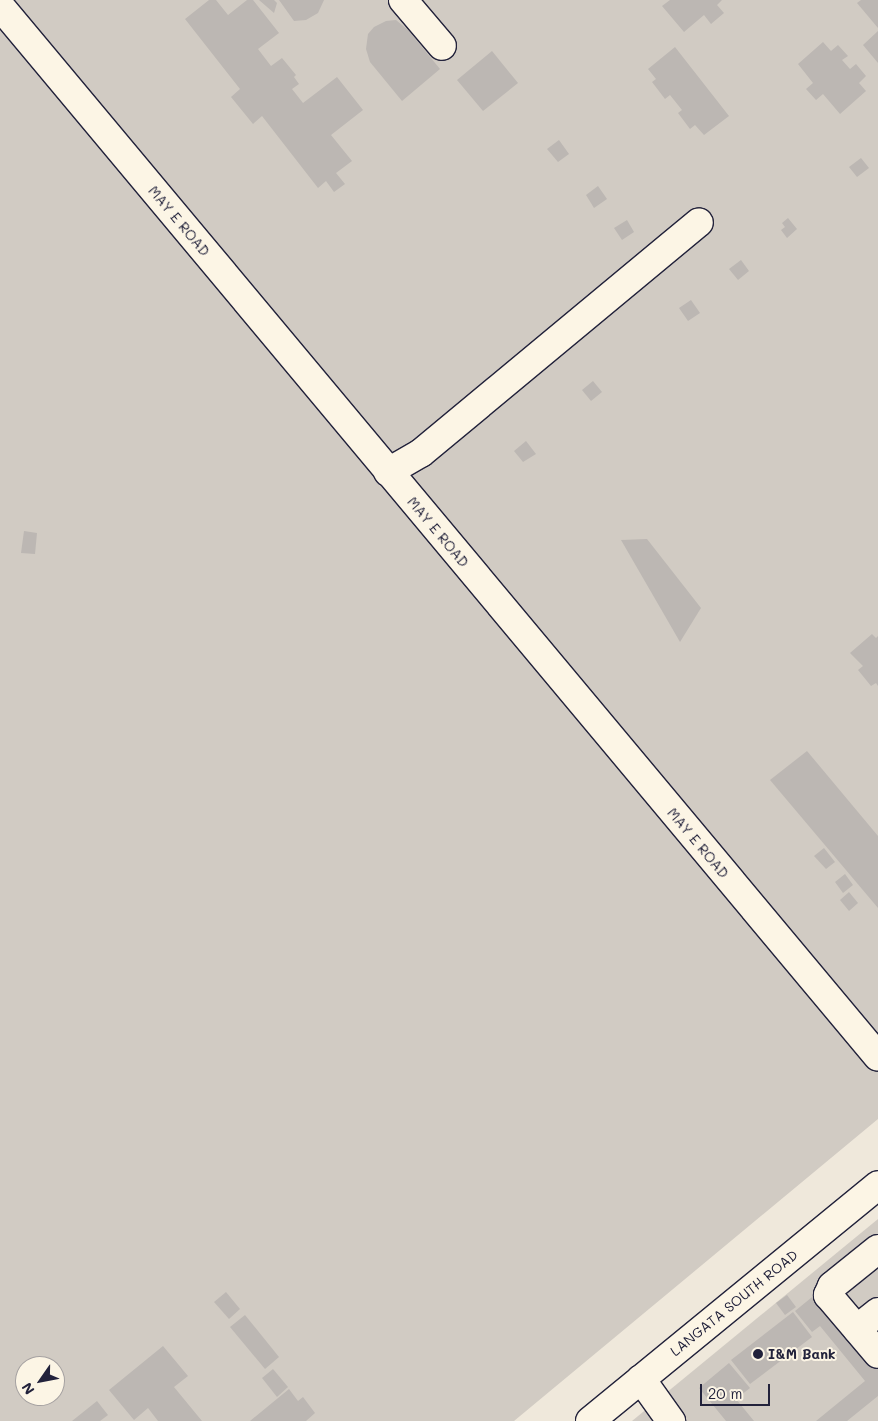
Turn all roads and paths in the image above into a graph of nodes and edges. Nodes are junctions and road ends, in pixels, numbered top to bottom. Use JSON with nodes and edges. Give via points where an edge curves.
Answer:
{"nodes":[{"id":1,"x":403,"y":0,"type":"edge"},
{"id":2,"x":0,"y":6,"type":"edge"},
{"id":3,"x":442,"y":46,"type":"dead end"},
{"id":4,"x":699,"y":222,"type":"dead end"},
{"id":5,"x":388,"y":472,"type":"junction"},
{"id":6,"x":877,"y":1055,"type":"edge"},
{"id":7,"x":878,"y":1185,"type":"edge"},
{"id":8,"x":878,"y":1249,"type":"edge"},
{"id":9,"x":878,"y":1312,"type":"edge"},
{"id":10,"x":857,"y":1329,"type":"junction"},
{"id":11,"x":878,"y":1354,"type":"edge"},
{"id":12,"x":641,"y":1379,"type":"junction"},
{"id":13,"x":590,"y":1421,"type":"edge"},
{"id":14,"x":672,"y":1421,"type":"edge"}],
"edges":[{"from":1,"to":3,"type":"street"},
{"from":2,"to":5,"type":"street","name":"MAY E ROAD"},
{"from":4,"to":5,"type":"street","via":[[421,453]]},
{"from":5,"to":6,"type":"street","name":"MAY E ROAD"},
{"from":7,"to":12,"type":"street","name":"LANGATA SOUTH ROAD"},
{"from":8,"to":10,"type":"street","via":[[832,1286],[828,1295]]},
{"from":9,"to":10,"type":"street"},
{"from":10,"to":11,"type":"street"},
{"from":12,"to":13,"type":"street","name":"LANGATA SOUTH ROAD"},
{"from":12,"to":14,"type":"street"}]}
